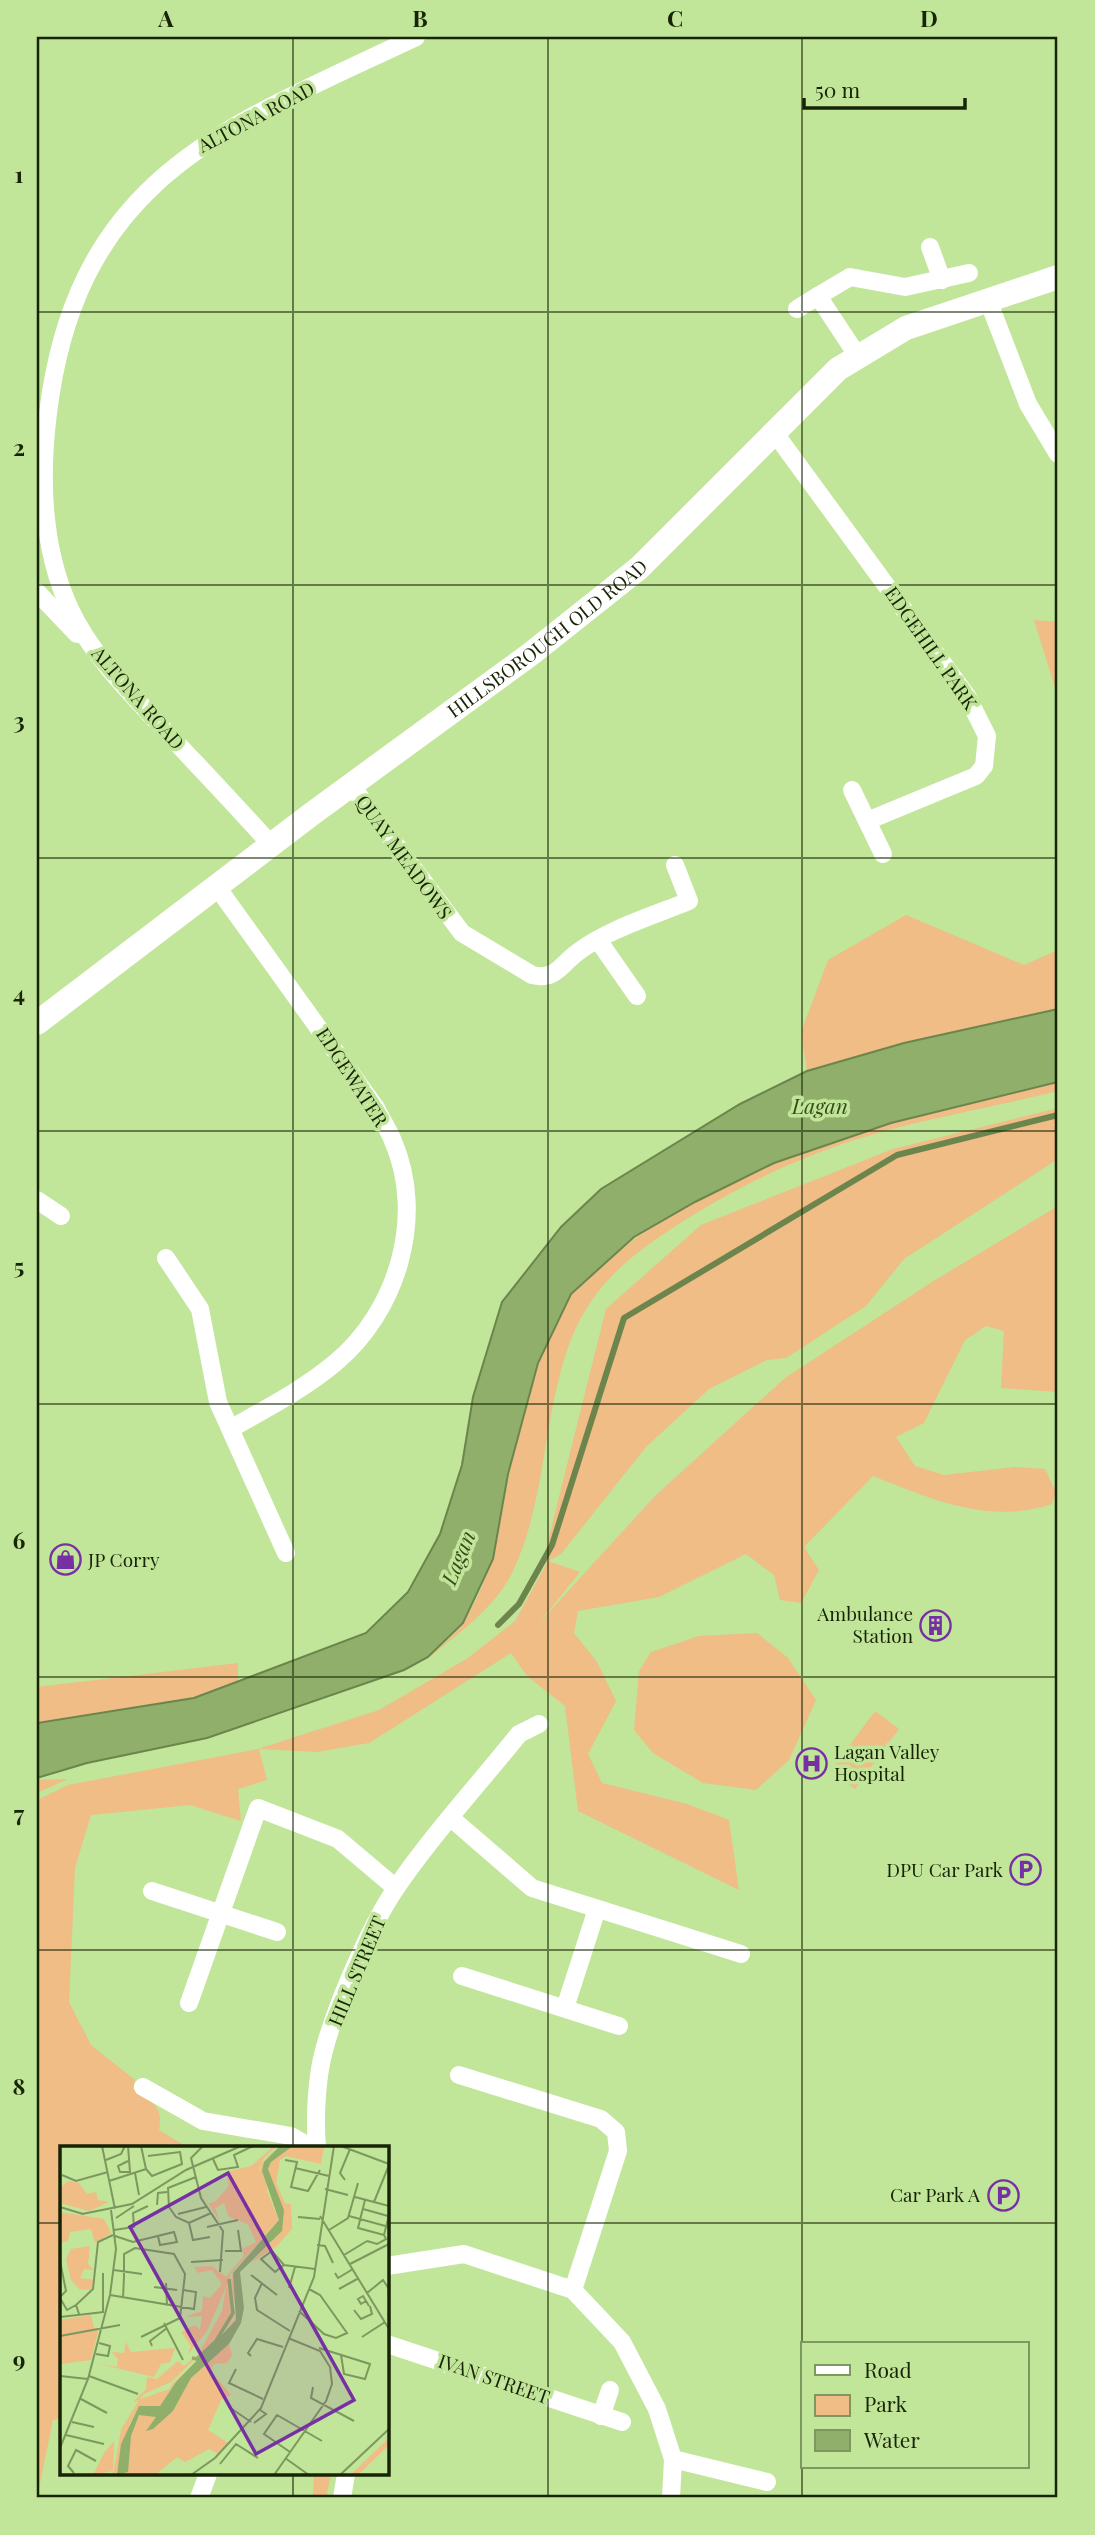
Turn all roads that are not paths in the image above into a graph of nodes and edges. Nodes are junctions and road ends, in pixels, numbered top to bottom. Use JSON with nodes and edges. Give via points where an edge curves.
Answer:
{"nodes":[{"id":1,"x":416,"y":37,"type":"edge"},
{"id":2,"x":930,"y":247,"type":"dead end"},
{"id":3,"x":969,"y":273,"type":"dead end"},
{"id":4,"x":1058,"y":277,"type":"edge"},
{"id":5,"x":942,"y":280,"type":"junction"},
{"id":6,"x":818,"y":296,"type":"junction"},
{"id":7,"x":988,"y":300,"type":"junction"},
{"id":8,"x":797,"y":309,"type":"dead end"},
{"id":9,"x":858,"y":355,"type":"junction"},
{"id":10,"x":774,"y":432,"type":"junction"},
{"id":11,"x":1058,"y":454,"type":"edge"},
{"id":12,"x":40,"y":479,"type":"edge"},
{"id":13,"x":37,"y":592,"type":"edge"},
{"id":14,"x":113,"y":673,"type":"junction"},
{"id":15,"x":351,"y":785,"type":"junction"},
{"id":16,"x":852,"y":790,"type":"dead end"},
{"id":17,"x":867,"y":821,"type":"junction"},
{"id":18,"x":272,"y":846,"type":"junction"},
{"id":19,"x":883,"y":854,"type":"dead end"},
{"id":20,"x":675,"y":865,"type":"dead end"},
{"id":21,"x":217,"y":887,"type":"junction"},
{"id":22,"x":598,"y":940,"type":"junction"},
{"id":23,"x":638,"y":996,"type":"dead end"},
{"id":24,"x":40,"y":1014,"type":"edge"},
{"id":25,"x":37,"y":1200,"type":"edge"},
{"id":26,"x":61,"y":1216,"type":"dead end"},
{"id":27,"x":166,"y":1258,"type":"dead end"},
{"id":28,"x":232,"y":1428,"type":"junction"},
{"id":29,"x":286,"y":1553,"type":"dead end"},
{"id":30,"x":540,"y":1724,"type":"dead end"},
{"id":31,"x":452,"y":1818,"type":"junction"},
{"id":32,"x":396,"y":1888,"type":"junction"},
{"id":33,"x":152,"y":1891,"type":"dead end"},
{"id":34,"x":597,"y":1909,"type":"junction"},
{"id":35,"x":220,"y":1914,"type":"junction"},
{"id":36,"x":277,"y":1933,"type":"dead end"},
{"id":37,"x":741,"y":1954,"type":"dead end"},
{"id":38,"x":462,"y":1976,"type":"dead end"},
{"id":39,"x":189,"y":2003,"type":"dead end"},
{"id":40,"x":565,"y":2008,"type":"junction"},
{"id":41,"x":619,"y":2026,"type":"dead end"},
{"id":42,"x":459,"y":2075,"type":"dead end"},
{"id":43,"x":143,"y":2087,"type":"dead end"},
{"id":44,"x":310,"y":2146,"type":"edge"},
{"id":45,"x":314,"y":2146,"type":"edge"},
{"id":46,"x":388,"y":2266,"type":"edge"},
{"id":47,"x":573,"y":2290,"type":"junction"},
{"id":48,"x":388,"y":2344,"type":"edge"},
{"id":49,"x":610,"y":2390,"type":"dead end"},
{"id":50,"x":601,"y":2416,"type":"junction"},
{"id":51,"x":622,"y":2422,"type":"dead end"},
{"id":52,"x":673,"y":2459,"type":"junction"},
{"id":53,"x":207,"y":2476,"type":"edge"},
{"id":54,"x":346,"y":2476,"type":"edge"},
{"id":55,"x":767,"y":2482,"type":"dead end"},
{"id":56,"x":199,"y":2498,"type":"edge"},
{"id":57,"x":346,"y":2498,"type":"edge"},
{"id":58,"x":671,"y":2498,"type":"edge"}],
"edges":[{"from":1,"to":12,"type":"street","name":"ALTONA ROAD","via":[[213,137],[135,204],[92,265],[68,318],[51,391]]},
{"from":2,"to":5,"type":"street"},
{"from":3,"to":5,"type":"street"},
{"from":4,"to":7,"type":"street","name":"HILLSBOROUGH OLD ROAD"},
{"from":5,"to":6,"type":"street","via":[[905,287],[850,277]]},
{"from":6,"to":8,"type":"street"},
{"from":6,"to":9,"type":"street"},
{"from":7,"to":9,"type":"street","name":"HILLSBOROUGH OLD ROAD","via":[[906,328]]},
{"from":7,"to":11,"type":"street","via":[[1028,404]]},
{"from":9,"to":10,"type":"street","name":"HILLSBOROUGH OLD ROAD"},
{"from":10,"to":15,"type":"street","name":"HILLSBOROUGH OLD ROAD","via":[[639,568]]},
{"from":10,"to":17,"type":"street","name":"EDGEHILL PARK","via":[[950,671],[987,736],[984,766],[976,776]]},
{"from":12,"to":14,"type":"street","name":"ALTONA ROAD","via":[[57,577],[70,610]]},
{"from":13,"to":14,"type":"street"},
{"from":14,"to":18,"type":"street","name":"ALTONA ROAD"},
{"from":15,"to":18,"type":"street","name":"HILLSBOROUGH OLD ROAD"},
{"from":15,"to":22,"type":"street","name":"QUAY MEADOWS","via":[[462,933],[544,978]]},
{"from":16,"to":17,"type":"street"},
{"from":17,"to":19,"type":"street"},
{"from":18,"to":21,"type":"street","name":"HILLSBOROUGH OLD ROAD"},
{"from":20,"to":22,"type":"street","name":"QUAY MEADOWS","via":[[689,901]]},
{"from":21,"to":24,"type":"street","name":"HILLSBOROUGH OLD ROAD"},
{"from":21,"to":28,"type":"street","name":"EDGEWATER","via":[[376,1108],[397,1152],[407,1223],[385,1301],[360,1338],[311,1382]]},
{"from":22,"to":23,"type":"street"},
{"from":25,"to":26,"type":"street"},
{"from":27,"to":28,"type":"street","via":[[200,1309],[218,1402]]},
{"from":28,"to":29,"type":"street"},
{"from":30,"to":31,"type":"street","name":"HILL STREET","via":[[520,1734]]},
{"from":31,"to":32,"type":"street","name":"HILL STREET"},
{"from":31,"to":34,"type":"street","via":[[532,1888]]},
{"from":32,"to":35,"type":"street","via":[[338,1839],[257,1808]]},
{"from":32,"to":45,"type":"street","name":"HILL STREET","via":[[373,1927],[330,2032],[321,2067]]},
{"from":33,"to":35,"type":"street"},
{"from":34,"to":37,"type":"street"},
{"from":34,"to":40,"type":"street"},
{"from":35,"to":36,"type":"street"},
{"from":35,"to":39,"type":"street"},
{"from":38,"to":40,"type":"street"},
{"from":40,"to":41,"type":"street"},
{"from":42,"to":47,"type":"street","via":[[601,2119],[616,2132],[618,2151]]},
{"from":43,"to":44,"type":"street","via":[[203,2121],[291,2136]]},
{"from":46,"to":47,"type":"street","via":[[464,2254]]},
{"from":47,"to":52,"type":"street","via":[[622,2342],[657,2409]]},
{"from":48,"to":50,"type":"street","name":"IVAN STREET"},
{"from":49,"to":50,"type":"street"},
{"from":50,"to":51,"type":"street","name":"IVAN STREET"},
{"from":52,"to":55,"type":"street"},
{"from":52,"to":58,"type":"street"},
{"from":53,"to":56,"type":"street"},
{"from":54,"to":57,"type":"street"}]}
